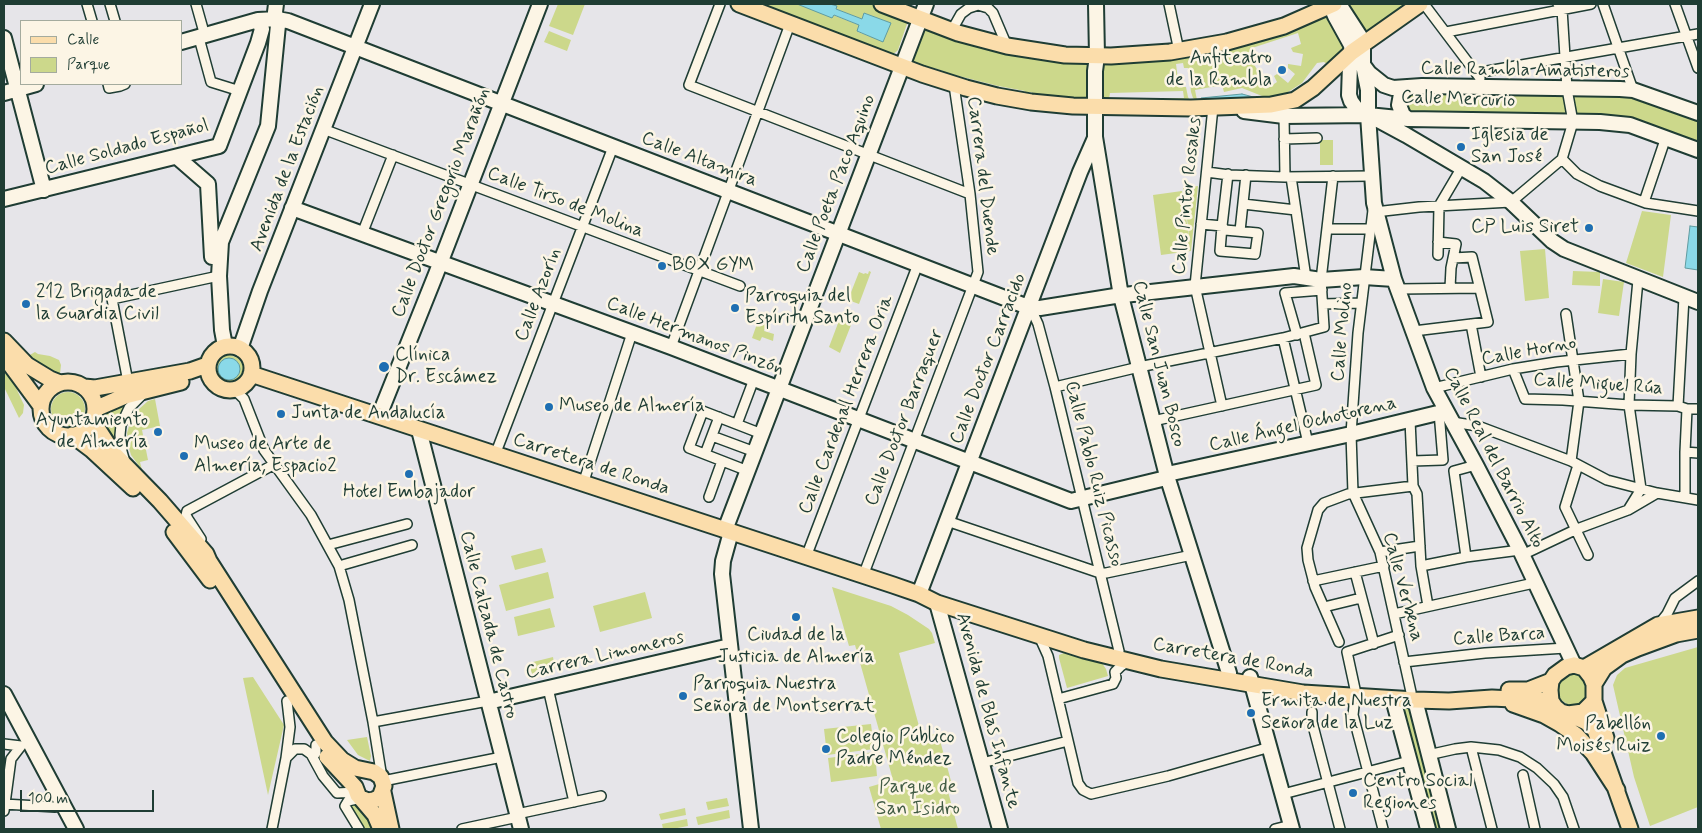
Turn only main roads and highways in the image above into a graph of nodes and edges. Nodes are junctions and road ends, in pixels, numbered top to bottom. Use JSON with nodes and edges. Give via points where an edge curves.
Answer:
{"nodes":[{"id":1,"x":739,"y":4,"type":"edge"},
{"id":2,"x":882,"y":4,"type":"edge"},
{"id":3,"x":1334,"y":4,"type":"edge"},
{"id":4,"x":1420,"y":4,"type":"edge"},
{"id":5,"x":4,"y":340,"type":"edge"},
{"id":6,"x":4,"y":356,"type":"edge"},
{"id":7,"x":209,"y":372,"type":"junction"},
{"id":8,"x":251,"y":374,"type":"junction"},
{"id":9,"x":60,"y":383,"type":"junction"},
{"id":10,"x":84,"y":387,"type":"junction"},
{"id":11,"x":41,"y":406,"type":"junction"},
{"id":12,"x":94,"y":415,"type":"junction"},
{"id":13,"x":72,"y":436,"type":"junction"},
{"id":14,"x":919,"y":594,"type":"junction"},
{"id":15,"x":1698,"y":618,"type":"edge"},
{"id":16,"x":1698,"y":630,"type":"edge"},
{"id":17,"x":1124,"y":656,"type":"junction"},
{"id":18,"x":1579,"y":667,"type":"junction"},
{"id":19,"x":1251,"y":681,"type":"junction"},
{"id":20,"x":1551,"y":681,"type":"junction"},
{"id":21,"x":1594,"y":684,"type":"junction"},
{"id":22,"x":1355,"y":693,"type":"junction"},
{"id":23,"x":1413,"y":696,"type":"junction"},
{"id":24,"x":1492,"y":698,"type":"junction"},
{"id":25,"x":1551,"y":701,"type":"junction"},
{"id":26,"x":1594,"y":702,"type":"junction"},
{"id":27,"x":1568,"y":714,"type":"junction"},
{"id":28,"x":377,"y":779,"type":"junction"},
{"id":29,"x":1617,"y":790,"type":"junction"},
{"id":30,"x":359,"y":794,"type":"junction"},
{"id":31,"x":382,"y":829,"type":"edge"},
{"id":32,"x":391,"y":829,"type":"edge"},
{"id":33,"x":1629,"y":829,"type":"edge"},
{"id":34,"x":1638,"y":829,"type":"edge"}],
"edges":[{"from":1,"to":4,"type":"main road","via":[[954,85],[1020,100],[1094,107],[1213,107],[1295,100],[1313,88],[1356,47]]},
{"from":2,"to":3,"type":"main road","via":[[1007,46],[1097,56],[1146,55],[1215,45],[1294,22]]},
{"from":5,"to":9,"type":"main road","via":[[27,365]]},
{"from":6,"to":11,"type":"main road"},
{"from":7,"to":8,"type":"main road","via":[[217,387],[227,391],[242,387]]},
{"from":7,"to":8,"type":"main road","via":[[213,353],[225,346],[233,346],[240,348],[249,358]]},
{"from":7,"to":10,"type":"main road","via":[[190,371],[95,388]]},
{"from":7,"to":12,"type":"main road","via":[[125,396]]},
{"from":8,"to":14,"type":"main road","name":"Carretera de Ronda"},
{"from":9,"to":10,"type":"main road"},
{"from":9,"to":11,"type":"main road","via":[[49,390]]},
{"from":10,"to":12,"type":"main road","via":[[92,397]]},
{"from":11,"to":13,"type":"main road","via":[[44,420],[51,430]]},
{"from":12,"to":13,"type":"main road","via":[[83,432]]},
{"from":12,"to":28,"type":"main road","via":[[108,446],[206,554],[325,742],[342,760]]},
{"from":13,"to":30,"type":"main road","via":[[119,475],[182,542],[287,701],[314,751]]},
{"from":14,"to":17,"type":"main road","name":"Carretera de Ronda","via":[[938,597]]},
{"from":14,"to":17,"type":"main road","name":"Carretera de Ronda","via":[[1084,650]]},
{"from":15,"to":18,"type":"main road","via":[[1658,625]]},
{"from":16,"to":21,"type":"main road","via":[[1676,634],[1622,655],[1604,668]]},
{"from":17,"to":19,"type":"main road","name":"Carretera de Ronda","via":[[1230,673]]},
{"from":17,"to":19,"type":"main road","name":"Carretera de Ronda","via":[[1161,669]]},
{"from":18,"to":20,"type":"main road","via":[[1561,670]]},
{"from":18,"to":21,"type":"main road"},
{"from":19,"to":22,"type":"main road","name":"Carretera de Ronda"},
{"from":20,"to":23,"type":"main road","name":"Carretera de Ronda","via":[[1528,690]]},
{"from":20,"to":25,"type":"main road"},
{"from":21,"to":26,"type":"main road"},
{"from":22,"to":23,"type":"main road","name":"Carretera de Ronda"},
{"from":22,"to":23,"type":"main road","name":"Carretera de Ronda","via":[[1393,699]]},
{"from":23,"to":24,"type":"main road","name":"Carretera de Ronda","via":[[1449,701]]},
{"from":24,"to":25,"type":"main road","name":"Carretera de Ronda"},
{"from":24,"to":29,"type":"main road","via":[[1544,715],[1576,735],[1593,753]]},
{"from":25,"to":27,"type":"main road","via":[[1561,712]]},
{"from":26,"to":27,"type":"main road","via":[[1583,712]]},
{"from":26,"to":34,"type":"main road"},
{"from":27,"to":29,"type":"main road","via":[[1595,730]]},
{"from":28,"to":30,"type":"main road","via":[[364,773],[357,779]]},
{"from":28,"to":30,"type":"main road","via":[[380,797],[368,801]]},
{"from":28,"to":32,"type":"main road"},
{"from":29,"to":33,"type":"main road"},
{"from":30,"to":31,"type":"main road"}]}
